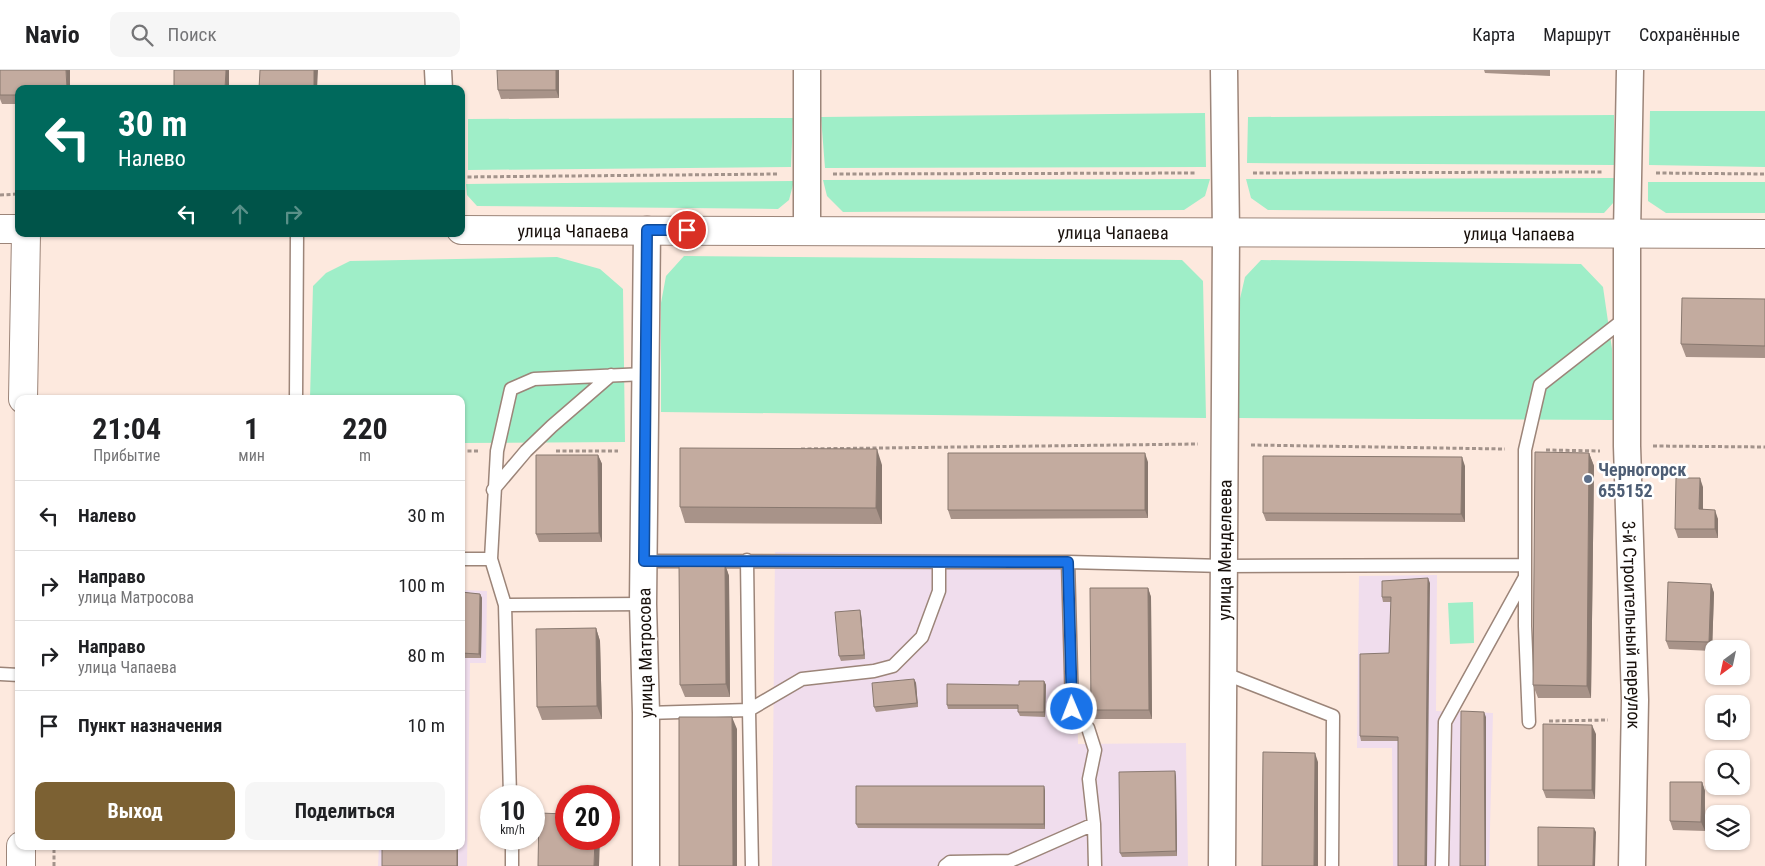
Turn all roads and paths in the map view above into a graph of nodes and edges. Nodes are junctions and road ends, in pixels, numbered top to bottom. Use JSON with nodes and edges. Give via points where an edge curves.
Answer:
{"nodes":[{"id":1,"x":438,"y":70,"type":"edge"},
{"id":2,"x":807,"y":70,"type":"edge"},
{"id":3,"x":1224,"y":70,"type":"edge"},
{"id":4,"x":1630,"y":70,"type":"edge"},
{"id":5,"x":439,"y":85,"type":"edge"},
{"id":6,"x":1629,"y":172,"type":"junction"},
{"id":7,"x":1224,"y":173,"type":"junction"},
{"id":8,"x":806,"y":174,"type":"junction"},
{"id":9,"x":1765,"y":174,"type":"edge"},
{"id":10,"x":465,"y":177,"type":"edge"},
{"id":11,"x":15,"y":194,"type":"edge"},
{"id":12,"x":0,"y":195,"type":"edge"},
{"id":13,"x":0,"y":229,"type":"edge"},
{"id":14,"x":15,"y":229,"type":"edge"},
{"id":15,"x":465,"y":230,"type":"edge"},
{"id":16,"x":647,"y":230,"type":"junction"},
{"id":17,"x":807,"y":231,"type":"junction"},
{"id":18,"x":1226,"y":233,"type":"junction"},
{"id":19,"x":1627,"y":233,"type":"junction"},
{"id":20,"x":1765,"y":234,"type":"edge"},
{"id":21,"x":26,"y":237,"type":"edge"},
{"id":22,"x":298,"y":237,"type":"edge"},
{"id":23,"x":1627,"y":317,"type":"junction"},
{"id":24,"x":646,"y":374,"type":"junction"},
{"id":25,"x":612,"y":376,"type":"junction"},
{"id":26,"x":23,"y":395,"type":"edge"},
{"id":27,"x":296,"y":395,"type":"edge"},
{"id":28,"x":1224,"y":444,"type":"junction"},
{"id":29,"x":1627,"y":446,"type":"junction"},
{"id":30,"x":1765,"y":447,"type":"edge"},
{"id":31,"x":795,"y":449,"type":"edge"},
{"id":32,"x":1525,"y":450,"type":"junction"},
{"id":33,"x":465,"y":451,"type":"edge"},
{"id":34,"x":496,"y":451,"type":"junction"},
{"id":35,"x":526,"y":451,"type":"junction"},
{"id":36,"x":645,"y":451,"type":"junction"},
{"id":37,"x":493,"y":490,"type":"junction"},
{"id":38,"x":465,"y":559,"type":"edge"},
{"id":39,"x":491,"y":559,"type":"junction"},
{"id":40,"x":747,"y":560,"type":"junction"},
{"id":41,"x":644,"y":561,"type":"junction"},
{"id":42,"x":939,"y":562,"type":"junction"},
{"id":43,"x":1068,"y":562,"type":"junction"},
{"id":44,"x":1224,"y":566,"type":"junction"},
{"id":45,"x":1525,"y":572,"type":"junction"},
{"id":46,"x":644,"y":604,"type":"junction"},
{"id":47,"x":505,"y":605,"type":"junction"},
{"id":48,"x":1223,"y":673,"type":"junction"},
{"id":49,"x":0,"y":674,"type":"edge"},
{"id":50,"x":15,"y":675,"type":"edge"},
{"id":51,"x":749,"y":710,"type":"junction"},
{"id":52,"x":646,"y":713,"type":"junction"},
{"id":53,"x":1634,"y":719,"type":"junction"},
{"id":54,"x":1529,"y":722,"type":"joint"},
{"id":55,"x":510,"y":785,"type":"edge"},
{"id":56,"x":1094,"y":824,"type":"junction"},
{"id":57,"x":21,"y":850,"type":"edge"},
{"id":58,"x":54,"y":850,"type":"edge"},
{"id":59,"x":512,"y":850,"type":"edge"},
{"id":60,"x":20,"y":866,"type":"edge"},
{"id":61,"x":54,"y":866,"type":"edge"},
{"id":62,"x":512,"y":866,"type":"edge"},
{"id":63,"x":646,"y":866,"type":"edge"},
{"id":64,"x":752,"y":866,"type":"edge"},
{"id":65,"x":945,"y":866,"type":"edge"},
{"id":66,"x":1095,"y":866,"type":"edge"},
{"id":67,"x":1222,"y":866,"type":"edge"},
{"id":68,"x":1332,"y":866,"type":"edge"},
{"id":69,"x":1442,"y":866,"type":"edge"},
{"id":70,"x":1632,"y":866,"type":"edge"}],
"edges":[{"from":1,"to":5,"type":"street"},
{"from":2,"to":8,"type":"street"},
{"from":3,"to":7,"type":"street","name":"улица Менделеева"},
{"from":4,"to":6,"type":"street","name":"3-й Строительный переулок"},
{"from":6,"to":7,"type":"path"},
{"from":6,"to":9,"type":"path"},
{"from":6,"to":19,"type":"street","name":"3-й Строительный переулок"},
{"from":7,"to":8,"type":"path"},
{"from":7,"to":18,"type":"street","name":"улица Менделеева"},
{"from":8,"to":10,"type":"path"},
{"from":8,"to":17,"type":"street"},
{"from":11,"to":12,"type":"path"},
{"from":13,"to":14,"type":"main road"},
{"from":15,"to":16,"type":"main road","name":"улица Чапаева"},
{"from":16,"to":17,"type":"main road","name":"улица Чапаева"},
{"from":16,"to":24,"type":"street","name":"улица Матросова"},
{"from":17,"to":18,"type":"main road","name":"улица Чапаева"},
{"from":18,"to":19,"type":"main road","name":"улица Чапаева"},
{"from":18,"to":28,"type":"street","name":"улица Менделеева"},
{"from":19,"to":20,"type":"main road","name":"улица Чапаева"},
{"from":19,"to":23,"type":"street","name":"3-й Строительный переулок"},
{"from":21,"to":26,"type":"main road"},
{"from":22,"to":27,"type":"lane"},
{"from":23,"to":29,"type":"street","name":"3-й Строительный переулок"},
{"from":23,"to":32,"type":"lane","via":[[1540,384]]},
{"from":24,"to":25,"type":"lane"},
{"from":24,"to":36,"type":"street","name":"улица Матросова"},
{"from":25,"to":34,"type":"lane","via":[[534,379],[510,389]]},
{"from":25,"to":35,"type":"lane"},
{"from":28,"to":31,"type":"path"},
{"from":28,"to":32,"type":"path"},
{"from":28,"to":44,"type":"street","name":"улица Менделеева"},
{"from":29,"to":30,"type":"path"},
{"from":29,"to":32,"type":"path","via":[[1604,452]]},
{"from":29,"to":53,"type":"street","name":"3-й Строительный переулок"},
{"from":32,"to":45,"type":"lane"},
{"from":33,"to":34,"type":"path"},
{"from":34,"to":37,"type":"lane"},
{"from":35,"to":36,"type":"path"},
{"from":35,"to":37,"type":"lane"},
{"from":36,"to":41,"type":"street","name":"улица Матросова"},
{"from":37,"to":39,"type":"lane"},
{"from":38,"to":39,"type":"lane"},
{"from":39,"to":47,"type":"lane"},
{"from":40,"to":41,"type":"lane"},
{"from":40,"to":42,"type":"lane"},
{"from":40,"to":51,"type":"lane"},
{"from":41,"to":46,"type":"street","name":"улица Матросова"},
{"from":42,"to":43,"type":"lane"},
{"from":42,"to":51,"type":"lane","via":[[939,591],[922,637],[894,666],[802,679]]},
{"from":43,"to":44,"type":"lane"},
{"from":43,"to":56,"type":"lane","via":[[1072,709],[1088,728],[1095,750],[1089,779]]},
{"from":44,"to":45,"type":"lane"},
{"from":44,"to":48,"type":"street","name":"улица Менделеева"},
{"from":45,"to":54,"type":"lane"},
{"from":45,"to":69,"type":"lane","via":[[1445,722]]},
{"from":46,"to":47,"type":"lane"},
{"from":46,"to":52,"type":"street","name":"улица Матросова"},
{"from":47,"to":55,"type":"lane"},
{"from":48,"to":67,"type":"street","name":"улица Менделеева"},
{"from":48,"to":68,"type":"lane","via":[[1333,716]]},
{"from":49,"to":50,"type":"lane"},
{"from":51,"to":52,"type":"lane"},
{"from":51,"to":64,"type":"lane"},
{"from":52,"to":63,"type":"street","name":"улица Матросова"},
{"from":53,"to":54,"type":"path"},
{"from":53,"to":70,"type":"street","name":"3-й Строительный переулок"},
{"from":56,"to":65,"type":"lane","via":[[1010,861],[950,862]]},
{"from":56,"to":66,"type":"lane"},
{"from":57,"to":60,"type":"main road"},
{"from":58,"to":61,"type":"path"},
{"from":59,"to":62,"type":"lane"}]}
